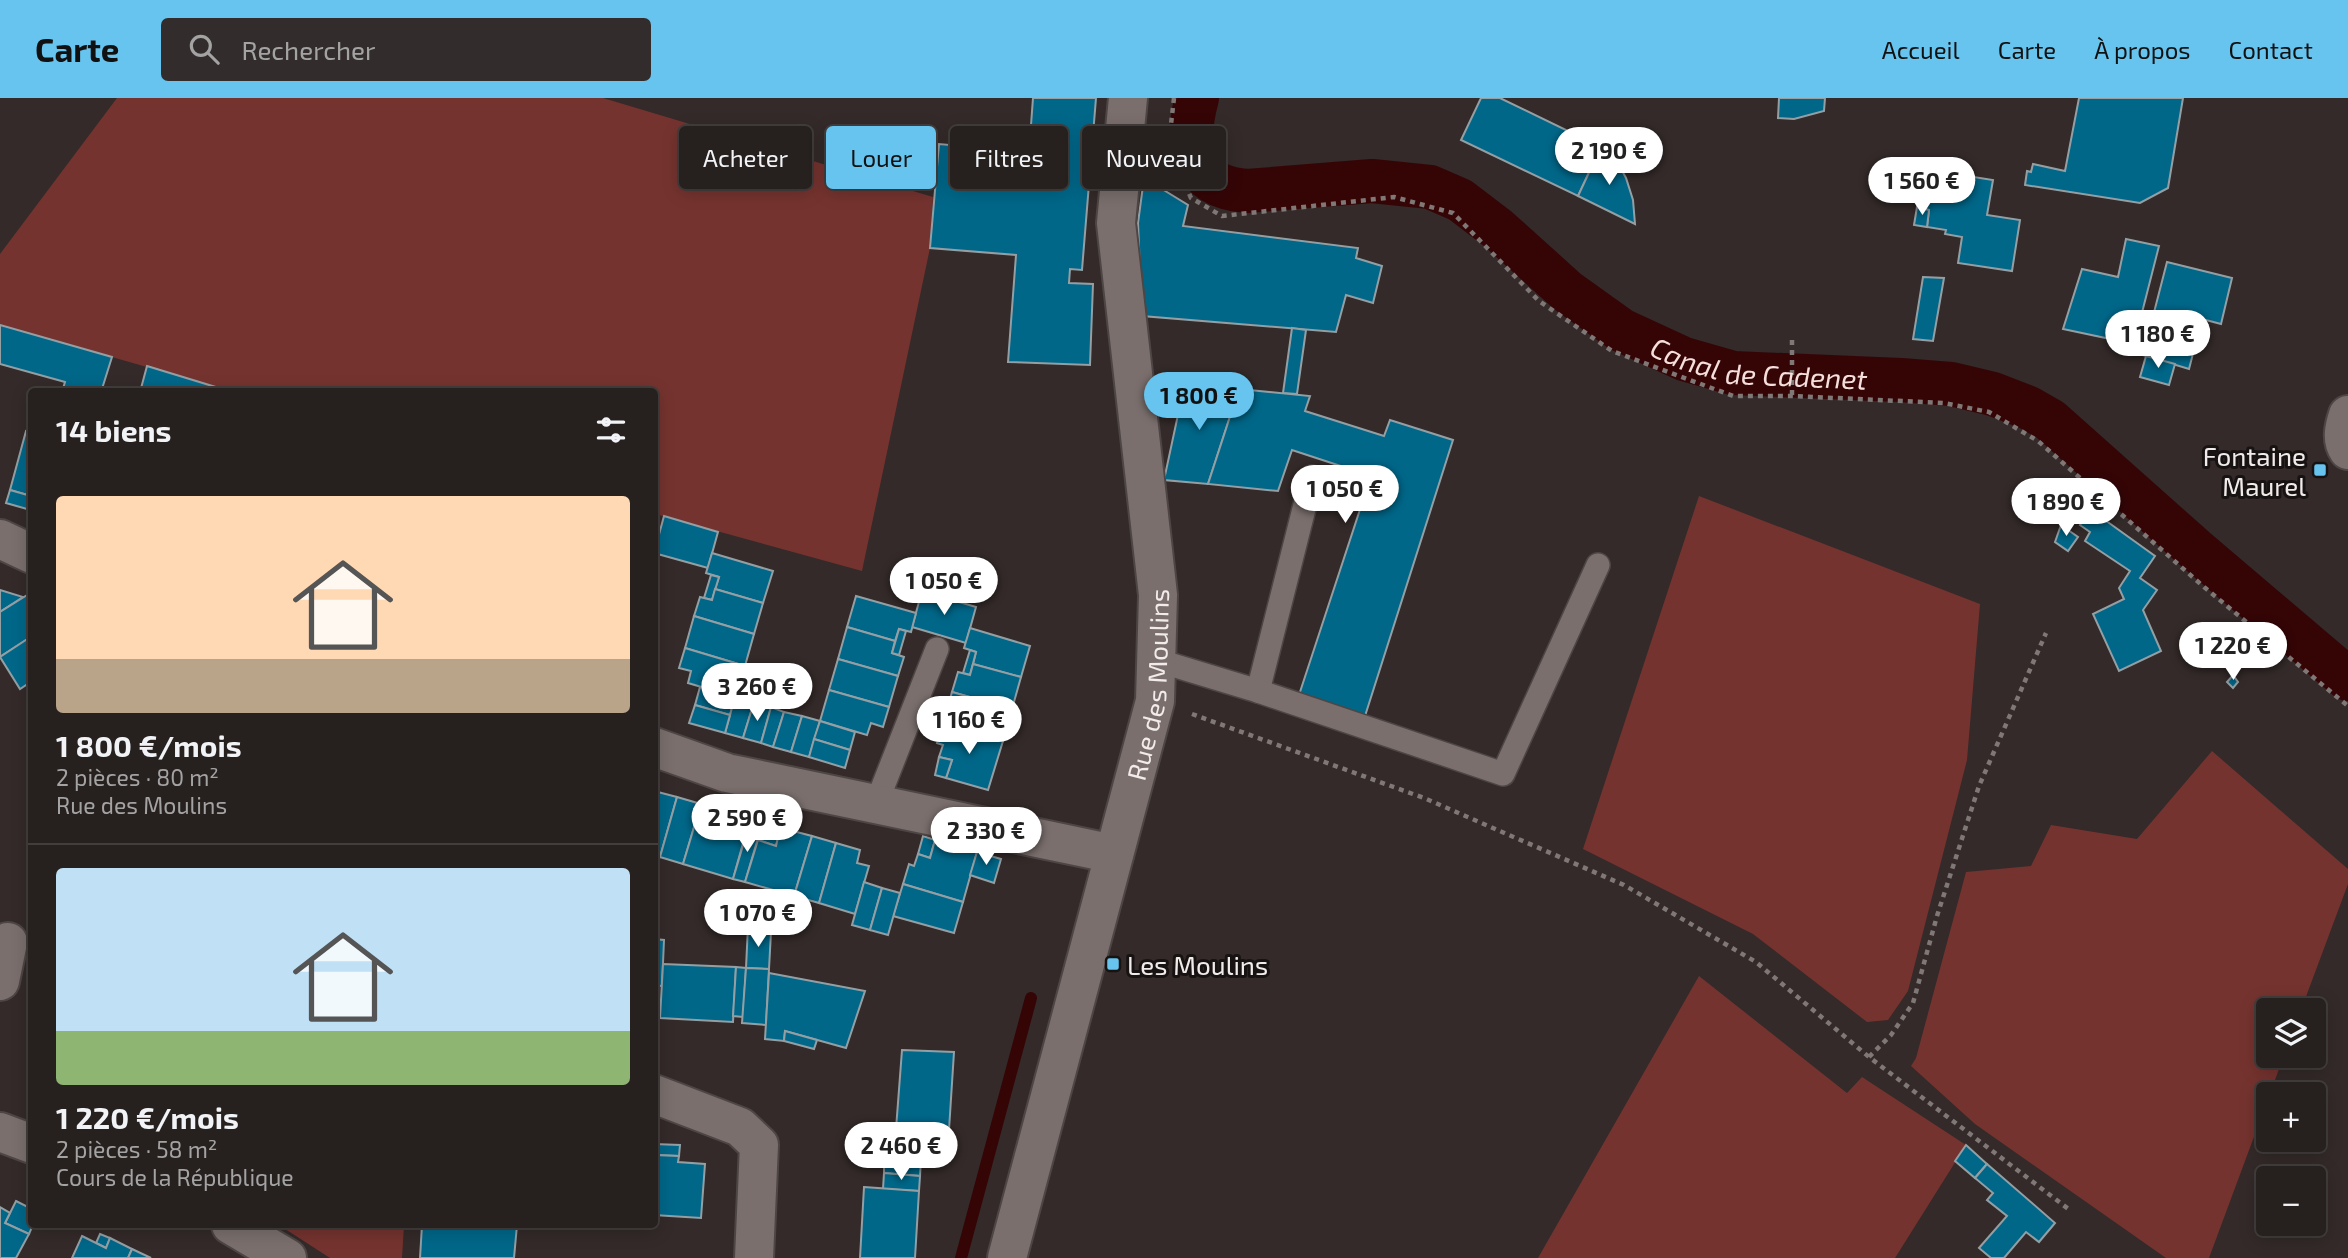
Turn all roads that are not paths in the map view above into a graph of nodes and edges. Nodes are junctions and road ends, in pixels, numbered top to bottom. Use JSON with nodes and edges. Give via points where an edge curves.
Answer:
{"nodes":[{"id":1,"x":1128,"y":98,"type":"edge"},
{"id":2,"x":2348,"y":415,"type":"edge"},
{"id":3,"x":2348,"y":450,"type":"edge"},
{"id":4,"x":1312,"y":477,"type":"dead end"},
{"id":5,"x":0,"y":539,"type":"edge"},
{"id":6,"x":28,"y":552,"type":"edge"},
{"id":7,"x":1598,"y":565,"type":"dead end"},
{"id":8,"x":937,"y":649,"type":"dead end"},
{"id":9,"x":1156,"y":660,"type":"junction"},
{"id":10,"x":1258,"y":691,"type":"junction"},
{"id":11,"x":658,"y":748,"type":"edge"},
{"id":12,"x":876,"y":804,"type":"junction"},
{"id":13,"x":1114,"y":854,"type":"junction"},
{"id":14,"x":13,"y":941,"type":"edge"},
{"id":15,"x":0,"y":981,"type":"edge"},
{"id":16,"x":658,"y":1096,"type":"edge"},
{"id":17,"x":0,"y":1132,"type":"edge"},
{"id":18,"x":28,"y":1142,"type":"edge"},
{"id":19,"x":236,"y":1228,"type":"edge"},
{"id":20,"x":287,"y":1258,"type":"edge"},
{"id":21,"x":754,"y":1258,"type":"edge"},
{"id":22,"x":1007,"y":1258,"type":"edge"}],
"edges":[{"from":1,"to":9,"type":"street","name":"Rue des Moulins","via":[[1116,223],[1158,595]]},
{"from":2,"to":3,"type":"street","via":[[2344,428]]},
{"from":4,"to":10,"type":"lane"},
{"from":5,"to":6,"type":"street"},
{"from":7,"to":10,"type":"lane","via":[[1503,774]]},
{"from":8,"to":12,"type":"lane"},
{"from":9,"to":10,"type":"lane"},
{"from":9,"to":13,"type":"street","name":"Rue des Moulins","via":[[1155,701]]},
{"from":11,"to":12,"type":"street","via":[[727,773]]},
{"from":12,"to":13,"type":"street"},
{"from":13,"to":22,"type":"street","name":"Rue des Moulins"},
{"from":14,"to":15,"type":"street"},
{"from":16,"to":21,"type":"street","via":[[740,1127],[759,1145]]},
{"from":17,"to":18,"type":"street"},
{"from":19,"to":20,"type":"street"}]}
